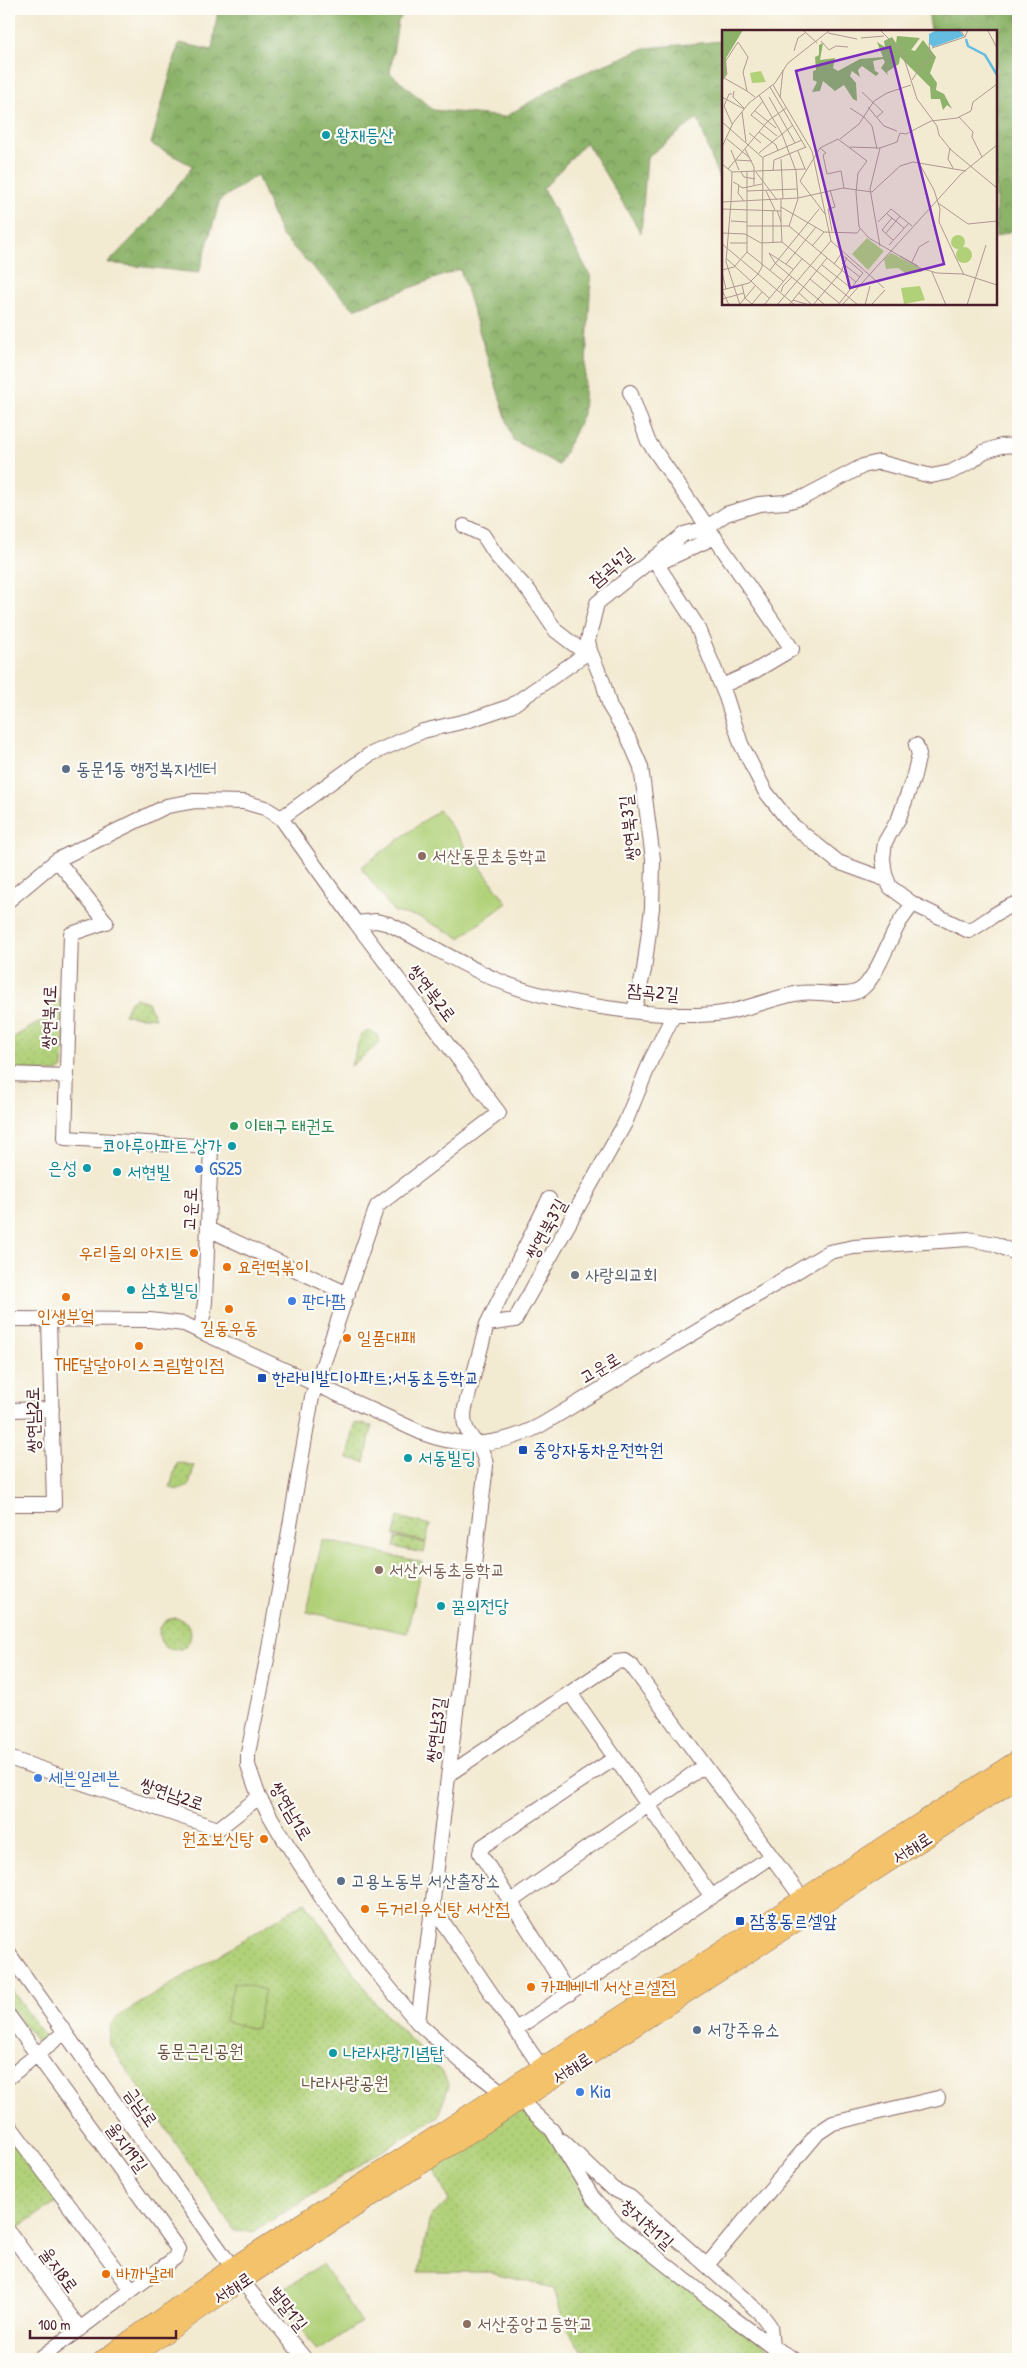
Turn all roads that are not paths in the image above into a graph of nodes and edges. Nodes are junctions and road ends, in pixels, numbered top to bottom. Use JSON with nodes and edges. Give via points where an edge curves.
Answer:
{"nodes":[{"id":1,"x":630,"y":392,"type":"dead end"},
{"id":2,"x":1018,"y":445,"type":"edge"},
{"id":3,"x":464,"y":526,"type":"dead end"},
{"id":4,"x":711,"y":532,"type":"junction"},
{"id":5,"x":655,"y":560,"type":"junction"},
{"id":6,"x":590,"y":651,"type":"junction"},
{"id":7,"x":722,"y":686,"type":"junction"},
{"id":8,"x":916,"y":745,"type":"dead end"},
{"id":9,"x":281,"y":818,"type":"junction"},
{"id":10,"x":57,"y":860,"type":"junction"},
{"id":11,"x":887,"y":880,"type":"junction"},
{"id":12,"x":9,"y":900,"type":"edge"},
{"id":13,"x":1018,"y":903,"type":"edge"},
{"id":14,"x":913,"y":904,"type":"junction"},
{"id":15,"x":356,"y":923,"type":"junction"},
{"id":16,"x":634,"y":1011,"type":"junction"},
{"id":17,"x":674,"y":1014,"type":"junction"},
{"id":18,"x":9,"y":1074,"type":"edge"},
{"id":19,"x":66,"y":1076,"type":"junction"},
{"id":20,"x":65,"y":1138,"type":"joint"},
{"id":21,"x":549,"y":1199,"type":"dead end"},
{"id":22,"x":208,"y":1229,"type":"junction"},
{"id":23,"x":1018,"y":1254,"type":"edge"},
{"id":24,"x":348,"y":1294,"type":"junction"},
{"id":25,"x":9,"y":1319,"type":"edge"},
{"id":26,"x":49,"y":1319,"type":"junction"},
{"id":27,"x":487,"y":1324,"type":"junction"},
{"id":28,"x":201,"y":1330,"type":"junction"},
{"id":29,"x":316,"y":1384,"type":"junction"},
{"id":30,"x":52,"y":1409,"type":"junction"},
{"id":31,"x":9,"y":1410,"type":"edge"},
{"id":32,"x":476,"y":1444,"type":"junction"},
{"id":33,"x":9,"y":1504,"type":"edge"},
{"id":34,"x":570,"y":1693,"type":"junction"},
{"id":35,"x":9,"y":1758,"type":"edge"},
{"id":36,"x":615,"y":1758,"type":"junction"},
{"id":37,"x":1018,"y":1759,"type":"edge"},
{"id":38,"x":704,"y":1766,"type":"junction"},
{"id":39,"x":450,"y":1774,"type":"junction"},
{"id":40,"x":1018,"y":1779,"type":"edge"},
{"id":41,"x":258,"y":1797,"type":"junction"},
{"id":42,"x":648,"y":1805,"type":"junction"},
{"id":43,"x":770,"y":1857,"type":"junction"},
{"id":44,"x":712,"y":1897,"type":"junction"},
{"id":45,"x":802,"y":1898,"type":"junction"},
{"id":46,"x":510,"y":1902,"type":"junction"},
{"id":47,"x":432,"y":1906,"type":"junction"},
{"id":48,"x":9,"y":1954,"type":"edge"},
{"id":49,"x":569,"y":1994,"type":"junction"},
{"id":50,"x":9,"y":2016,"type":"edge"},
{"id":51,"x":418,"y":2023,"type":"junction"},
{"id":52,"x":516,"y":2030,"type":"junction"},
{"id":53,"x":64,"y":2032,"type":"junction"},
{"id":54,"x":37,"y":2054,"type":"junction"},
{"id":55,"x":541,"y":2067,"type":"junction"},
{"id":56,"x":9,"y":2077,"type":"edge"},
{"id":57,"x":502,"y":2092,"type":"junction"},
{"id":58,"x":938,"y":2098,"type":"dead end"},
{"id":59,"x":521,"y":2101,"type":"junction"},
{"id":60,"x":9,"y":2125,"type":"edge"},
{"id":61,"x":552,"y":2130,"type":"junction"},
{"id":62,"x":9,"y":2232,"type":"edge"},
{"id":63,"x":707,"y":2265,"type":"junction"},
{"id":64,"x":232,"y":2267,"type":"junction"},
{"id":65,"x":242,"y":2282,"type":"junction"},
{"id":66,"x":132,"y":2290,"type":"junction"},
{"id":67,"x":80,"y":2329,"type":"junction"},
{"id":68,"x":772,"y":2347,"type":"junction"},
{"id":69,"x":39,"y":2359,"type":"edge"},
{"id":70,"x":103,"y":2359,"type":"edge"},
{"id":71,"x":129,"y":2359,"type":"edge"},
{"id":72,"x":305,"y":2359,"type":"edge"},
{"id":73,"x":794,"y":2359,"type":"edge"}],
"edges":[{"from":1,"to":4,"type":"street","via":[[648,442]]},
{"from":2,"to":4,"type":"street","name":"잠곡4길","via":[[1000,446],[983,452],[951,472],[931,476],[879,462],[863,466],[804,497],[759,504],[726,514]]},
{"from":3,"to":6,"type":"street","via":[[483,534],[556,631]]},
{"from":4,"to":5,"type":"street","name":"잠곡4길","via":[[684,534]]},
{"from":4,"to":7,"type":"street","via":[[792,649]]},
{"from":5,"to":6,"type":"street","name":"잠곡4길","via":[[597,603],[588,640]]},
{"from":5,"to":7,"type":"street","via":[[696,624]]},
{"from":6,"to":9,"type":"street","via":[[511,706],[423,731],[369,755]]},
{"from":6,"to":16,"type":"street","name":"쌍연북3길","via":[[610,707],[641,768],[647,806],[653,859],[652,908],[644,970]]},
{"from":7,"to":11,"type":"street","via":[[741,744],[765,791],[790,824],[838,862]]},
{"from":8,"to":11,"type":"street","via":[[919,754],[913,779],[899,818],[885,842]]},
{"from":9,"to":10,"type":"street","name":"쌍연북2로","via":[[250,803],[186,801],[151,812]]},
{"from":9,"to":15,"type":"street","name":"쌍연북2로"},
{"from":10,"to":12,"type":"street","name":"쌍연북2로"},
{"from":10,"to":19,"type":"street","name":"쌍연북1로","via":[[106,922],[72,934]]},
{"from":11,"to":14,"type":"street","via":[[896,893]]},
{"from":13,"to":14,"type":"street","via":[[969,931]]},
{"from":14,"to":17,"type":"street","name":"잠곡2길","via":[[897,926],[869,980],[859,990],[847,995],[800,993],[722,1013]]},
{"from":15,"to":16,"type":"street","name":"잠곡2길","via":[[376,921],[389,924],[497,980],[578,1002]]},
{"from":15,"to":24,"type":"street","name":"쌍연북2로","via":[[498,1113],[378,1206]]},
{"from":16,"to":17,"type":"street","name":"잠곡2길"},
{"from":17,"to":27,"type":"street","name":"쌍연북3길","via":[[625,1123],[516,1320]]},
{"from":18,"to":19,"type":"street"},
{"from":19,"to":20,"type":"street","name":"쌍연북1로"},
{"from":20,"to":22,"type":"street","name":"고운로","via":[[211,1147]]},
{"from":21,"to":27,"type":"street"},
{"from":22,"to":24,"type":"street"},
{"from":22,"to":28,"type":"street","name":"고운로"},
{"from":23,"to":32,"type":"street","name":"고운로","via":[[995,1244],[968,1238],[854,1246],[829,1252],[541,1425],[506,1440]]},
{"from":24,"to":29,"type":"street","name":"쌍연남1로"},
{"from":25,"to":26,"type":"street","name":"고운로"},
{"from":26,"to":28,"type":"street","name":"고운로","via":[[166,1321]]},
{"from":26,"to":30,"type":"street","name":"쌍연남2로"},
{"from":27,"to":32,"type":"street","via":[[464,1414],[466,1431]]},
{"from":28,"to":29,"type":"street","name":"고운로"},
{"from":29,"to":32,"type":"street","name":"고운로","via":[[422,1433],[447,1441]]},
{"from":29,"to":41,"type":"street","name":"쌍연남1로","via":[[248,1753],[248,1765]]},
{"from":30,"to":31,"type":"street"},
{"from":30,"to":33,"type":"street","name":"쌍연남2로","via":[[54,1504]]},
{"from":32,"to":39,"type":"street","name":"쌍연남3길","via":[[484,1455],[486,1469]]},
{"from":34,"to":36,"type":"street"},
{"from":34,"to":38,"type":"street","via":[[616,1662],[627,1662]]},
{"from":34,"to":39,"type":"street"},
{"from":35,"to":41,"type":"street","name":"쌍연남2로","via":[[218,1829]]},
{"from":36,"to":42,"type":"street"},
{"from":36,"to":46,"type":"street","via":[[483,1846],[480,1857]]},
{"from":37,"to":45,"type":"main road","name":"서해로"},
{"from":38,"to":42,"type":"street"},
{"from":38,"to":43,"type":"street"},
{"from":39,"to":47,"type":"street","name":"쌍연남3길"},
{"from":40,"to":59,"type":"main road","name":"서해로"},
{"from":41,"to":51,"type":"street","name":"쌍연남1로","via":[[334,1915]]},
{"from":42,"to":44,"type":"street"},
{"from":42,"to":46,"type":"street"},
{"from":43,"to":44,"type":"street"},
{"from":43,"to":45,"type":"street"},
{"from":44,"to":49,"type":"street"},
{"from":45,"to":55,"type":"main road","name":"서해로"},
{"from":46,"to":49,"type":"street"},
{"from":47,"to":51,"type":"street","name":"쌍연남3길"},
{"from":47,"to":52,"type":"street"},
{"from":48,"to":53,"type":"street","name":"금남로"},
{"from":49,"to":52,"type":"street"},
{"from":50,"to":54,"type":"street","name":"율지19길"},
{"from":51,"to":57,"type":"street","name":"쌍연남1로"},
{"from":52,"to":55,"type":"street"},
{"from":53,"to":54,"type":"street"},
{"from":53,"to":64,"type":"street","name":"금남로"},
{"from":54,"to":56,"type":"street"},
{"from":54,"to":66,"type":"street","name":"율지19길","via":[[178,2249],[175,2258]]},
{"from":55,"to":57,"type":"main road","name":"서해로"},
{"from":57,"to":59,"type":"street","name":"청지천1길"},
{"from":57,"to":64,"type":"main road","name":"서해로"},
{"from":58,"to":63,"type":"street","via":[[833,2123],[818,2133]]},
{"from":59,"to":61,"type":"street","name":"청지천1길"},
{"from":59,"to":65,"type":"main road","name":"서해로"},
{"from":60,"to":66,"type":"street"},
{"from":61,"to":63,"type":"street","via":[[613,2188],[630,2196]]},
{"from":61,"to":68,"type":"street","name":"청지천1길","via":[[593,2198],[619,2227]]},
{"from":62,"to":67,"type":"street","name":"율지8로"},
{"from":63,"to":68,"type":"street","via":[[761,2314],[770,2326]]},
{"from":64,"to":65,"type":"street","name":"금남로"},
{"from":64,"to":70,"type":"main road","name":"서해로"},
{"from":65,"to":71,"type":"main road","name":"서해로"},
{"from":65,"to":72,"type":"street","name":"벌말1길"},
{"from":66,"to":67,"type":"street","name":"율지19길"},
{"from":67,"to":69,"type":"street","name":"율지19길"},
{"from":68,"to":73,"type":"street","name":"청지천1길"}]}
